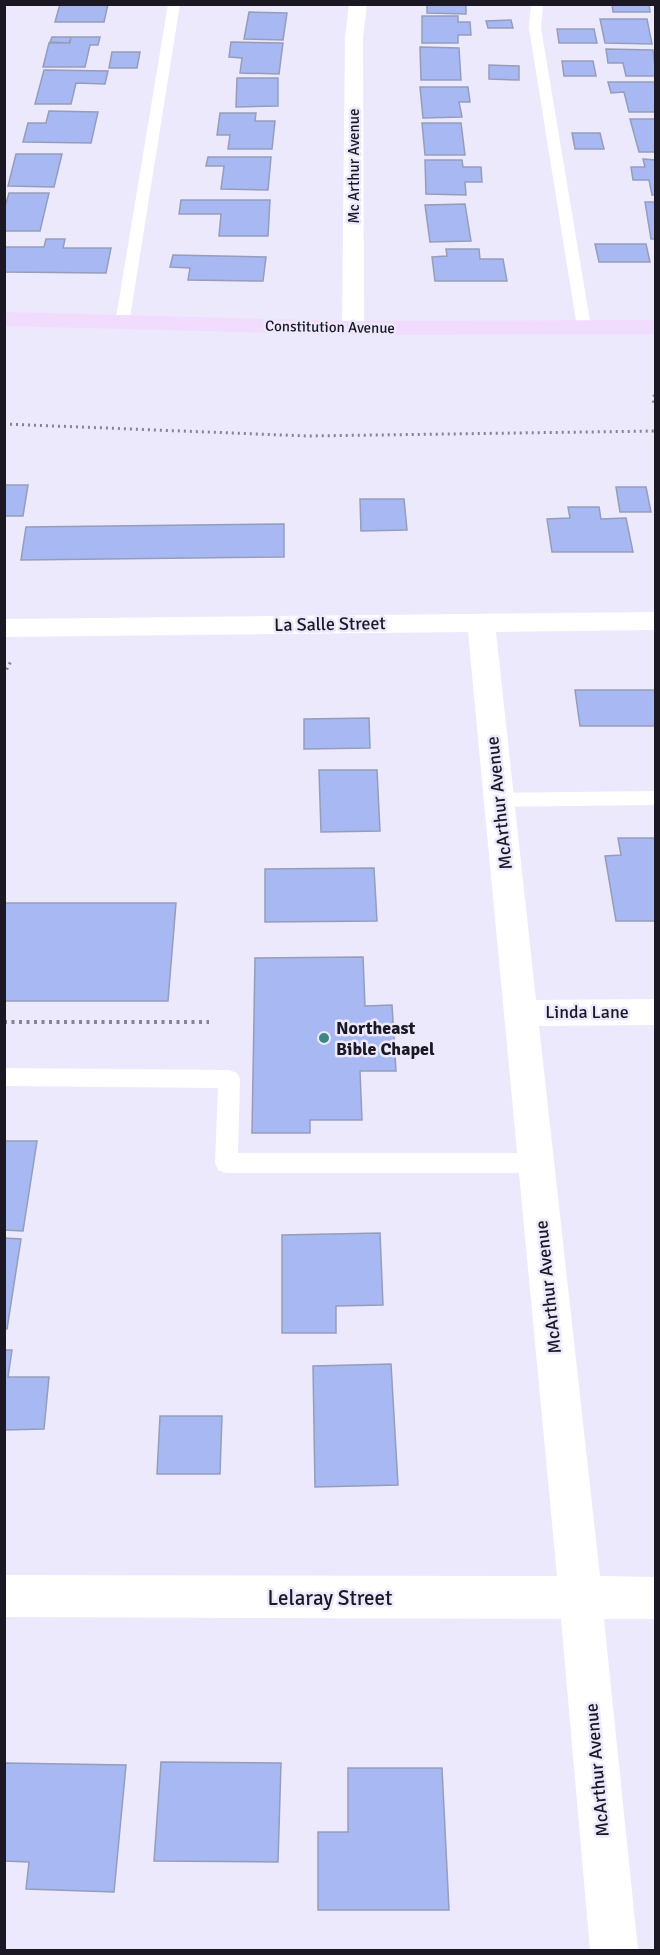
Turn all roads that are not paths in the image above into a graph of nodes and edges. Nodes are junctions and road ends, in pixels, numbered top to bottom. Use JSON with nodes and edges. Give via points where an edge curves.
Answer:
{"nodes":[{"id":1,"x":174,"y":4,"type":"edge"},
{"id":2,"x":358,"y":4,"type":"edge"},
{"id":3,"x":537,"y":4,"type":"edge"},
{"id":4,"x":4,"y":319,"type":"edge"},
{"id":5,"x":122,"y":324,"type":"junction"},
{"id":6,"x":584,"y":327,"type":"junction"},
{"id":7,"x":656,"y":327,"type":"edge"},
{"id":8,"x":353,"y":328,"type":"junction"},
{"id":9,"x":656,"y":621,"type":"edge"},
{"id":10,"x":481,"y":623,"type":"junction"},
{"id":11,"x":4,"y":628,"type":"edge"},
{"id":12,"x":656,"y":798,"type":"edge"},
{"id":13,"x":498,"y":800,"type":"junction"},
{"id":14,"x":656,"y":1012,"type":"edge"},
{"id":15,"x":519,"y":1013,"type":"junction"},
{"id":16,"x":4,"y":1077,"type":"edge"},
{"id":17,"x":535,"y":1163,"type":"junction"},
{"id":18,"x":4,"y":1596,"type":"edge"},
{"id":19,"x":656,"y":1598,"type":"edge"},
{"id":20,"x":581,"y":1599,"type":"junction"},
{"id":21,"x":614,"y":1950,"type":"edge"}],
"edges":[{"from":1,"to":5,"type":"lane"},
{"from":2,"to":8,"type":"street","name":"Mc Arthur Avenue","via":[[354,38]]},
{"from":3,"to":6,"type":"lane","via":[[535,28]]},
{"from":4,"to":5,"type":"main road","name":"Constitution Avenue"},
{"from":5,"to":8,"type":"main road","name":"Constitution Avenue"},
{"from":6,"to":7,"type":"main road","name":"Constitution Avenue"},
{"from":6,"to":8,"type":"main road","name":"Constitution Avenue"},
{"from":9,"to":10,"type":"street","name":"La Salle Street"},
{"from":10,"to":11,"type":"street","name":"La Salle Street"},
{"from":10,"to":13,"type":"street","name":"McArthur Avenue"},
{"from":12,"to":13,"type":"lane"},
{"from":13,"to":15,"type":"street","name":"McArthur Avenue"},
{"from":14,"to":15,"type":"street","name":"Linda Lane"},
{"from":15,"to":17,"type":"street","name":"McArthur Avenue"},
{"from":16,"to":17,"type":"lane","via":[[229,1079],[226,1163]]},
{"from":17,"to":20,"type":"street","name":"McArthur Avenue"},
{"from":18,"to":20,"type":"street","name":"Lelaray Street"},
{"from":19,"to":20,"type":"street","name":"Lelaray Street"},
{"from":20,"to":21,"type":"street","name":"McArthur Avenue"}]}
